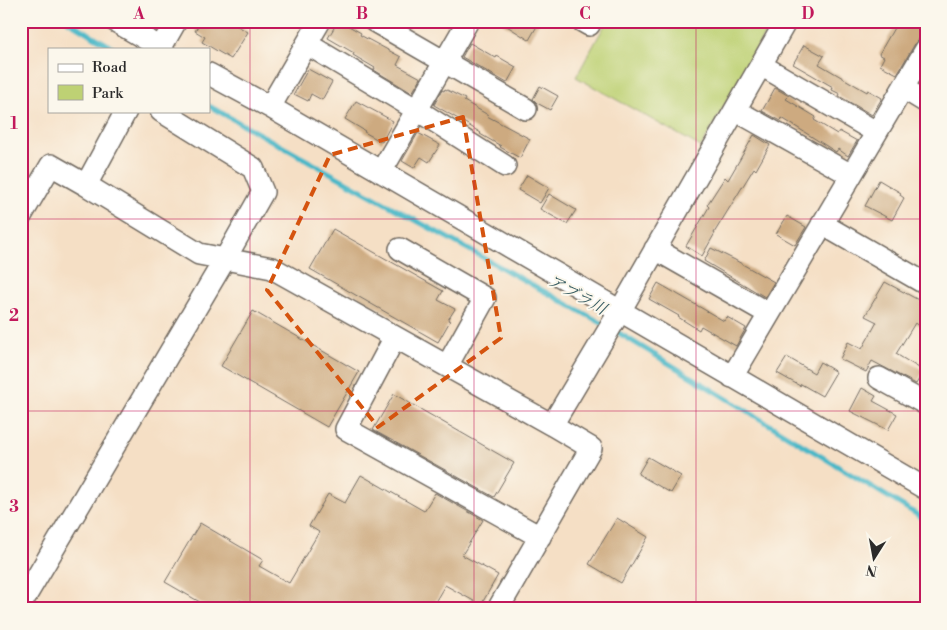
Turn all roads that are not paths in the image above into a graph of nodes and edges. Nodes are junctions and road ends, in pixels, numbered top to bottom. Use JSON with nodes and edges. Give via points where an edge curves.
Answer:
{"nodes":[{"id":1,"x":115,"y":21,"type":"edge"},
{"id":2,"x":176,"y":21,"type":"edge"},
{"id":3,"x":320,"y":21,"type":"edge"},
{"id":4,"x":374,"y":21,"type":"edge"},
{"id":5,"x":468,"y":21,"type":"edge"},
{"id":6,"x":786,"y":21,"type":"edge"},
{"id":7,"x":307,"y":44,"type":"junction"},
{"id":8,"x":161,"y":48,"type":"edge"},
{"id":9,"x":926,"y":49,"type":"edge"},
{"id":10,"x":444,"y":62,"type":"junction"},
{"id":11,"x":761,"y":65,"type":"junction"},
{"id":12,"x":210,"y":75,"type":"edge"},
{"id":13,"x":903,"y":88,"type":"junction"},
{"id":14,"x":926,"y":102,"type":"edge"},
{"id":15,"x":270,"y":107,"type":"junction"},
{"id":16,"x":526,"y":109,"type":"dead end"},
{"id":17,"x":417,"y":110,"type":"junction"},
{"id":18,"x":735,"y":110,"type":"junction"},
{"id":19,"x":125,"y":112,"type":"edge"},
{"id":20,"x":164,"y":112,"type":"edge"},
{"id":21,"x":876,"y":132,"type":"junction"},
{"id":22,"x":505,"y":166,"type":"dead end"},
{"id":23,"x":381,"y":172,"type":"junction"},
{"id":24,"x":851,"y":175,"type":"junction"},
{"id":25,"x":86,"y":185,"type":"junction"},
{"id":26,"x":21,"y":216,"type":"edge"},
{"id":27,"x":822,"y":224,"type":"junction"},
{"id":28,"x":400,"y":249,"type":"dead end"},
{"id":29,"x":655,"y":249,"type":"junction"},
{"id":30,"x":225,"y":259,"type":"junction"},
{"id":31,"x":926,"y":284,"type":"edge"},
{"id":32,"x":620,"y":311,"type":"junction"},
{"id":33,"x":769,"y":314,"type":"junction"},
{"id":34,"x":395,"y":337,"type":"junction"},
{"id":35,"x":447,"y":366,"type":"junction"},
{"id":36,"x":732,"y":377,"type":"junction"},
{"id":37,"x":879,"y":378,"type":"dead end"},
{"id":38,"x":926,"y":404,"type":"edge"},
{"id":39,"x":552,"y":425,"type":"junction"},
{"id":40,"x":926,"y":489,"type":"edge"},
{"id":41,"x":540,"y":537,"type":"junction"},
{"id":42,"x":21,"y":604,"type":"edge"},
{"id":43,"x":498,"y":609,"type":"edge"}],
"edges":[{"from":1,"to":8,"type":"street"},
{"from":2,"to":8,"type":"street"},
{"from":3,"to":7,"type":"street"},
{"from":4,"to":10,"type":"street"},
{"from":5,"to":10,"type":"street"},
{"from":6,"to":11,"type":"street"},
{"from":7,"to":15,"type":"street"},
{"from":7,"to":17,"type":"street"},
{"from":9,"to":13,"type":"street"},
{"from":10,"to":16,"type":"street"},
{"from":10,"to":17,"type":"street"},
{"from":11,"to":18,"type":"street"},
{"from":11,"to":21,"type":"street"},
{"from":12,"to":15,"type":"street"},
{"from":13,"to":14,"type":"street"},
{"from":13,"to":21,"type":"street"},
{"from":15,"to":23,"type":"street"},
{"from":17,"to":22,"type":"street"},
{"from":17,"to":23,"type":"street"},
{"from":18,"to":24,"type":"street"},
{"from":18,"to":29,"type":"street"},
{"from":19,"to":25,"type":"street"},
{"from":20,"to":30,"type":"street","via":[[252,168],[262,192]]},
{"from":21,"to":24,"type":"street"},
{"from":23,"to":32,"type":"street"},
{"from":24,"to":27,"type":"street"},
{"from":25,"to":26,"type":"street","via":[[51,165]]},
{"from":25,"to":30,"type":"street","via":[[199,254]]},
{"from":27,"to":31,"type":"street"},
{"from":27,"to":33,"type":"street"},
{"from":28,"to":35,"type":"street","via":[[485,298]]},
{"from":29,"to":32,"type":"street"},
{"from":29,"to":33,"type":"street"},
{"from":30,"to":34,"type":"street","via":[[272,268]]},
{"from":30,"to":42,"type":"street"},
{"from":32,"to":36,"type":"street"},
{"from":32,"to":39,"type":"street"},
{"from":33,"to":36,"type":"street"},
{"from":34,"to":35,"type":"street"},
{"from":34,"to":41,"type":"street","via":[[346,429]]},
{"from":35,"to":39,"type":"street"},
{"from":36,"to":40,"type":"street"},
{"from":37,"to":38,"type":"street"},
{"from":39,"to":41,"type":"street","via":[[591,448]]},
{"from":41,"to":43,"type":"street"}]}
